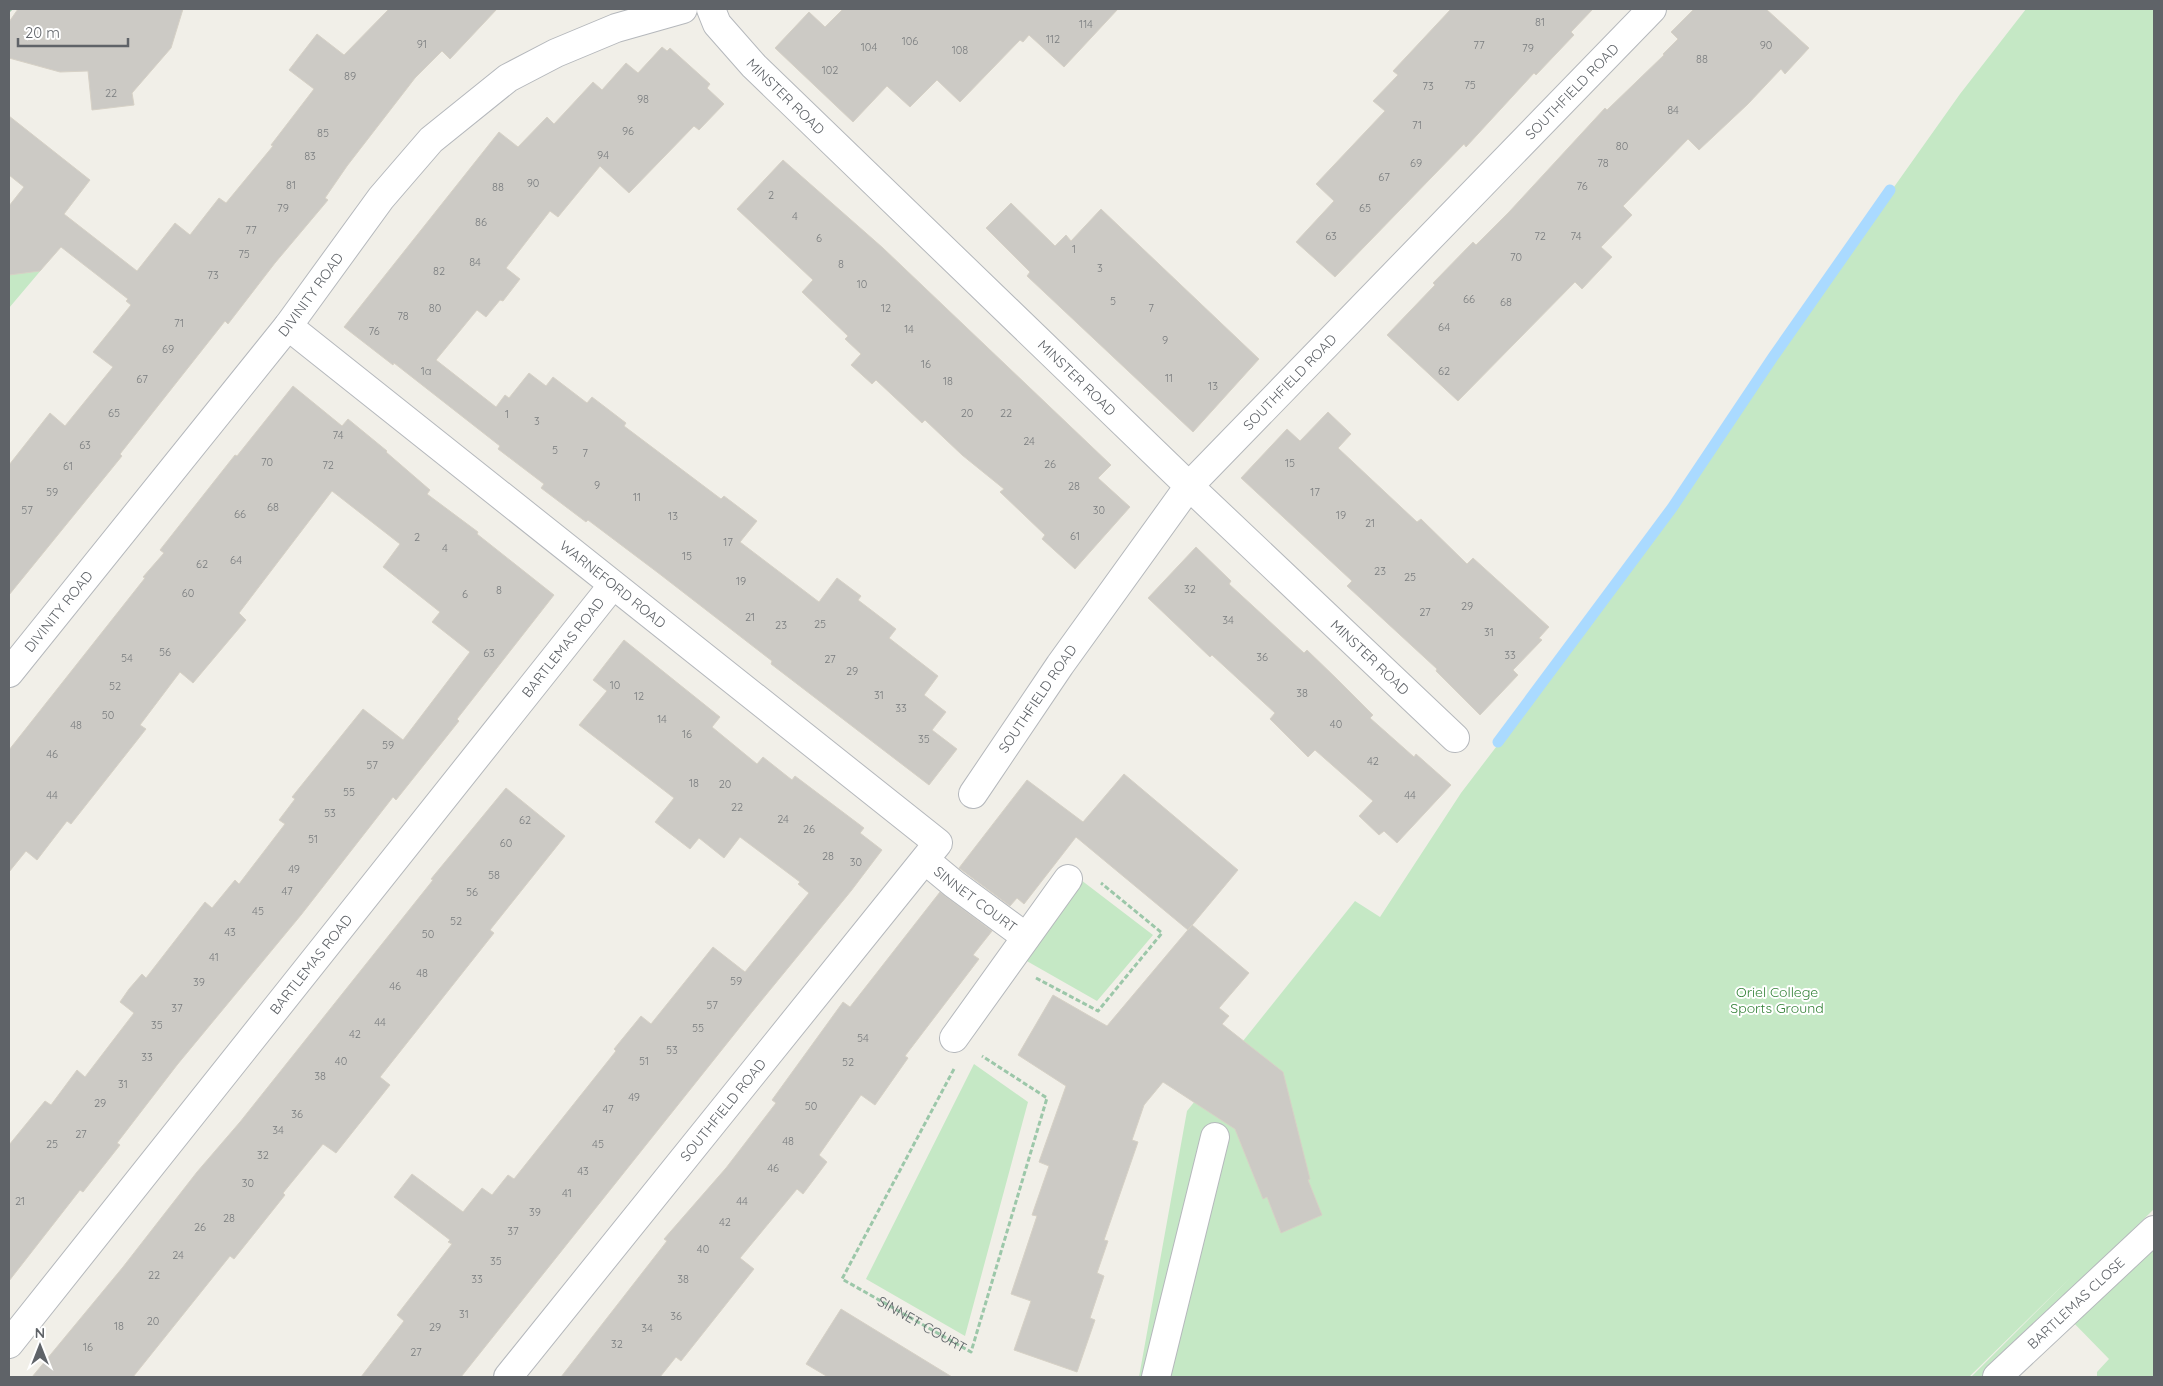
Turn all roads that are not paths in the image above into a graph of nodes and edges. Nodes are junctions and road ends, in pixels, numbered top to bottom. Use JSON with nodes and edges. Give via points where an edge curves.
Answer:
{"nodes":[{"id":1,"x":683,"y":9,"type":"edge"},
{"id":2,"x":711,"y":9,"type":"edge"},
{"id":3,"x":1652,"y":9,"type":"edge"},
{"id":4,"x":288,"y":326,"type":"junction"},
{"id":5,"x":1189,"y":486,"type":"junction"},
{"id":6,"x":612,"y":586,"type":"junction"},
{"id":7,"x":9,"y":673,"type":"edge"},
{"id":8,"x":1454,"y":738,"type":"dead end"},
{"id":9,"x":973,"y":794,"type":"dead end"},
{"id":10,"x":931,"y":851,"type":"junction"},
{"id":11,"x":1068,"y":879,"type":"road end"},
{"id":12,"x":1026,"y":937,"type":"junction"},
{"id":13,"x":960,"y":1042,"type":"road end"},
{"id":14,"x":1215,"y":1137,"type":"dead end"},
{"id":15,"x":2154,"y":1230,"type":"edge"},
{"id":16,"x":9,"y":1344,"type":"edge"},
{"id":17,"x":508,"y":1377,"type":"edge"},
{"id":18,"x":1156,"y":1377,"type":"edge"},
{"id":19,"x":1997,"y":1377,"type":"edge"}],
"edges":[{"from":1,"to":4,"type":"street","name":"DIVINITY ROAD","via":[[616,28],[556,53],[508,78],[431,140],[381,198]]},
{"from":2,"to":5,"type":"street","name":"MINSTER ROAD","via":[[717,24],[754,66]]},
{"from":3,"to":5,"type":"street","name":"SOUTHFIELD ROAD"},
{"from":4,"to":6,"type":"street","name":"WARNEFORD ROAD"},
{"from":4,"to":7,"type":"street","name":"DIVINITY ROAD"},
{"from":5,"to":8,"type":"street","name":"MINSTER ROAD"},
{"from":5,"to":9,"type":"street","name":"SOUTHFIELD ROAD","via":[[1060,665]]},
{"from":6,"to":10,"type":"street","name":"WARNEFORD ROAD"},
{"from":6,"to":16,"type":"street","name":"BARTLEMAS ROAD"},
{"from":10,"to":12,"type":"street","name":"SINNET COURT","via":[[954,884]]},
{"from":10,"to":17,"type":"street","name":"SOUTHFIELD ROAD"},
{"from":11,"to":12,"type":"street","name":"SINNET COURT"},
{"from":12,"to":13,"type":"street","name":"SINNET COURT"},
{"from":14,"to":18,"type":"street"},
{"from":15,"to":19,"type":"street","name":"BARTLEMAS CLOSE"}]}
